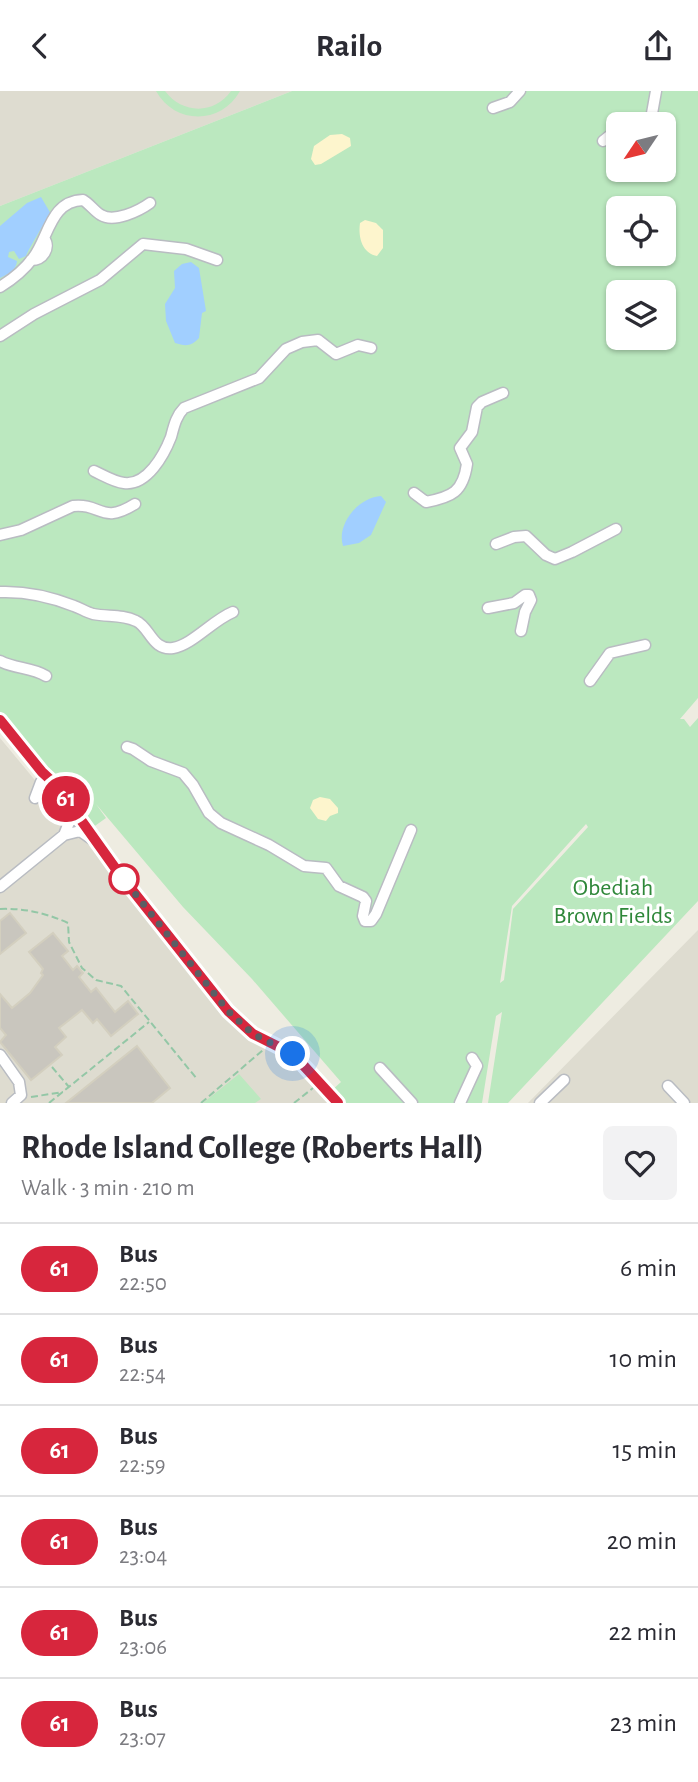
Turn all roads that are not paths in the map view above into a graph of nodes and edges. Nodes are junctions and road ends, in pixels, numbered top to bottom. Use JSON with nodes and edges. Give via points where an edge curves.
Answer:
{"nodes":[{"id":1,"x":520,"y":91,"type":"edge"},
{"id":2,"x":656,"y":91,"type":"edge"},
{"id":3,"x":493,"y":108,"type":"dead end"},
{"id":4,"x":652,"y":112,"type":"edge"},
{"id":5,"x":606,"y":139,"type":"edge"},
{"id":6,"x":603,"y":141,"type":"dead end"},
{"id":7,"x":149,"y":203,"type":"dead end"},
{"id":8,"x":217,"y":260,"type":"dead end"},
{"id":9,"x":0,"y":287,"type":"edge"},
{"id":10,"x":0,"y":337,"type":"edge"},
{"id":11,"x":371,"y":348,"type":"dead end"},
{"id":12,"x":503,"y":393,"type":"dead end"},
{"id":13,"x":93,"y":471,"type":"dead end"},
{"id":14,"x":414,"y":493,"type":"dead end"},
{"id":15,"x":135,"y":504,"type":"dead end"},
{"id":16,"x":616,"y":529,"type":"dead end"},
{"id":17,"x":0,"y":535,"type":"edge"},
{"id":18,"x":496,"y":544,"type":"dead end"},
{"id":19,"x":0,"y":592,"type":"edge"},
{"id":20,"x":488,"y":608,"type":"dead end"},
{"id":21,"x":233,"y":612,"type":"dead end"},
{"id":22,"x":521,"y":631,"type":"dead end"},
{"id":23,"x":646,"y":645,"type":"dead end"},
{"id":24,"x":0,"y":661,"type":"edge"},
{"id":25,"x":46,"y":676,"type":"dead end"},
{"id":26,"x":590,"y":681,"type":"dead end"},
{"id":27,"x":0,"y":720,"type":"edge"},
{"id":28,"x":127,"y":747,"type":"dead end"},
{"id":29,"x":45,"y":776,"type":"junction"},
{"id":30,"x":35,"y":798,"type":"dead end"},
{"id":31,"x":74,"y":826,"type":"junction"},
{"id":32,"x":411,"y":830,"type":"dead end"},
{"id":33,"x":0,"y":887,"type":"edge"},
{"id":34,"x":0,"y":1055,"type":"edge"},
{"id":35,"x":471,"y":1058,"type":"dead end"},
{"id":36,"x":380,"y":1068,"type":"dead end"},
{"id":37,"x":564,"y":1080,"type":"dead end"},
{"id":38,"x":668,"y":1086,"type":"dead end"},
{"id":39,"x":12,"y":1103,"type":"edge"},
{"id":40,"x":338,"y":1103,"type":"edge"},
{"id":41,"x":412,"y":1103,"type":"edge"},
{"id":42,"x":460,"y":1103,"type":"edge"},
{"id":43,"x":540,"y":1103,"type":"edge"},
{"id":44,"x":684,"y":1103,"type":"edge"}],
"edges":[{"from":1,"to":3,"type":"street"},
{"from":2,"to":4,"type":"street"},
{"from":5,"to":6,"type":"street"},
{"from":7,"to":9,"type":"street","via":[[111,218],[76,200],[55,214],[31,260]]},
{"from":8,"to":10,"type":"street","via":[[186,249],[143,244],[100,280]]},
{"from":11,"to":13,"type":"street","via":[[358,345],[336,354],[311,339],[289,346],[259,378],[184,408],[160,459],[143,478],[120,483]]},
{"from":12,"to":14,"type":"street","via":[[482,402],[474,412],[472,432],[460,448],[467,464],[459,490],[426,502]]},
{"from":15,"to":17,"type":"street","via":[[111,514],[73,506]]},
{"from":16,"to":18,"type":"street","via":[[555,559],[526,536]]},
{"from":19,"to":21,"type":"street","via":[[42,594],[91,613],[131,619],[167,648],[185,644]]},
{"from":20,"to":22,"type":"street","via":[[529,595]]},
{"from":23,"to":26,"type":"street","via":[[610,653]]},
{"from":24,"to":25,"type":"street"},
{"from":27,"to":29,"type":"street"},
{"from":28,"to":32,"type":"street","via":[[183,773],[209,813],[221,823],[304,866],[326,868],[339,886],[366,901],[365,921],[376,914]]},
{"from":29,"to":30,"type":"street"},
{"from":29,"to":31,"type":"street"},
{"from":31,"to":33,"type":"street"},
{"from":31,"to":40,"type":"street","via":[[95,840],[228,1011],[253,1034],[293,1054]]},
{"from":34,"to":39,"type":"street","via":[[21,1086],[21,1095]]},
{"from":35,"to":42,"type":"street","via":[[477,1066]]},
{"from":36,"to":41,"type":"street"},
{"from":37,"to":43,"type":"street"},
{"from":38,"to":44,"type":"street"}]}
